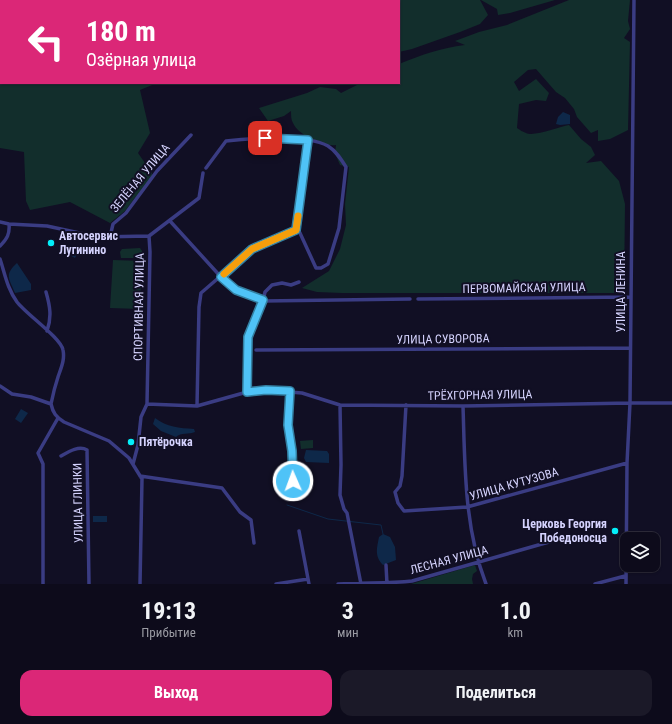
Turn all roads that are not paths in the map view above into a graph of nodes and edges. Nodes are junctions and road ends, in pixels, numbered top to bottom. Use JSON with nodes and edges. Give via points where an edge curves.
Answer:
{"nodes":[{"id":1,"x":634,"y":0,"type":"edge"},
{"id":2,"x":191,"y":135,"type":"dead end"},
{"id":3,"x":308,"y":140,"type":"junction"},
{"id":4,"x":206,"y":168,"type":"dead end"},
{"id":5,"x":203,"y":173,"type":"dead end"},
{"id":6,"x":170,"y":221,"type":"junction"},
{"id":7,"x":0,"y":222,"type":"edge"},
{"id":8,"x":9,"y":224,"type":"junction"},
{"id":9,"x":296,"y":230,"type":"junction"},
{"id":10,"x":149,"y":236,"type":"junction"},
{"id":11,"x":110,"y":237,"type":"junction"},
{"id":12,"x":0,"y":246,"type":"edge"},
{"id":13,"x":0,"y":259,"type":"edge"},
{"id":14,"x":221,"y":277,"type":"junction"},
{"id":15,"x":299,"y":282,"type":"dead end"},
{"id":16,"x":46,"y":292,"type":"dead end"},
{"id":17,"x":630,"y":297,"type":"junction"},
{"id":18,"x":418,"y":299,"type":"dead end"},
{"id":19,"x":263,"y":300,"type":"junction"},
{"id":20,"x":410,"y":300,"type":"dead end"},
{"id":21,"x":47,"y":331,"type":"junction"},
{"id":22,"x":630,"y":348,"type":"junction"},
{"id":23,"x":256,"y":350,"type":"dead end"},
{"id":24,"x":0,"y":386,"type":"edge"},
{"id":25,"x":290,"y":391,"type":"junction"},
{"id":26,"x":247,"y":392,"type":"junction"},
{"id":27,"x":630,"y":403,"type":"junction"},
{"id":28,"x":672,"y":403,"type":"edge"},
{"id":29,"x":51,"y":404,"type":"junction"},
{"id":30,"x":147,"y":404,"type":"junction"},
{"id":31,"x":340,"y":405,"type":"junction"},
{"id":32,"x":406,"y":405,"type":"junction"},
{"id":33,"x":198,"y":406,"type":"junction"},
{"id":34,"x":463,"y":406,"type":"junction"},
{"id":35,"x":58,"y":418,"type":"junction"},
{"id":36,"x":61,"y":456,"type":"dead end"},
{"id":37,"x":628,"y":463,"type":"junction"},
{"id":38,"x":133,"y":464,"type":"junction"},
{"id":39,"x":140,"y":476,"type":"junction"},
{"id":40,"x":293,"y":481,"type":"dead end"},
{"id":41,"x":467,"y":507,"type":"junction"},
{"id":42,"x":299,"y":531,"type":"dead end"},
{"id":43,"x":563,"y":538,"type":"dead end"},
{"id":44,"x":254,"y":543,"type":"dead end"},
{"id":45,"x":477,"y":563,"type":"junction"},
{"id":46,"x":386,"y":565,"type":"dead end"},
{"id":47,"x":625,"y":576,"type":"junction"},
{"id":48,"x":308,"y":579,"type":"junction"},
{"id":49,"x":361,"y":583,"type":"edge"},
{"id":50,"x":43,"y":584,"type":"edge"},
{"id":51,"x":89,"y":584,"type":"edge"},
{"id":52,"x":140,"y":584,"type":"edge"},
{"id":53,"x":276,"y":584,"type":"edge"},
{"id":54,"x":309,"y":584,"type":"edge"},
{"id":55,"x":338,"y":584,"type":"edge"},
{"id":56,"x":388,"y":584,"type":"edge"},
{"id":57,"x":486,"y":584,"type":"edge"},
{"id":58,"x":595,"y":584,"type":"edge"},
{"id":59,"x":626,"y":584,"type":"edge"}],
"edges":[{"from":1,"to":17,"type":"street","name":"УЛИЦА ЛЕНИНА"},
{"from":2,"to":11,"type":"street","name":"ЗЕЛЁНАЯ УЛИЦА","via":[[157,171],[126,213],[113,224]]},
{"from":3,"to":4,"type":"street","via":[[226,140]]},
{"from":3,"to":9,"type":"street"},
{"from":3,"to":9,"type":"street","via":[[327,146],[346,167],[339,228],[328,264],[316,268],[300,233]]},
{"from":5,"to":6,"type":"street","name":"СПОРТИВНАЯ УЛИЦА","via":[[199,198]]},
{"from":6,"to":10,"type":"street","name":"СПОРТИВНАЯ УЛИЦА"},
{"from":6,"to":14,"type":"street"},
{"from":7,"to":8,"type":"street"},
{"from":8,"to":11,"type":"street","via":[[47,226],[98,237]]},
{"from":8,"to":12,"type":"street","via":[[10,233]]},
{"from":9,"to":14,"type":"street","via":[[252,249]]},
{"from":10,"to":11,"type":"street"},
{"from":10,"to":30,"type":"street","name":"СПОРТИВНАЯ УЛИЦА"},
{"from":13,"to":21,"type":"street","via":[[8,288],[17,302]]},
{"from":14,"to":19,"type":"street","via":[[236,290]]},
{"from":14,"to":33,"type":"street","via":[[201,293]]},
{"from":15,"to":19,"type":"street","via":[[292,285],[272,285],[265,292]]},
{"from":16,"to":21,"type":"street","via":[[50,305]]},
{"from":17,"to":18,"type":"street","name":"ПЕРВОМАЙСКАЯ УЛИЦА"},
{"from":17,"to":22,"type":"street","name":"УЛИЦА ЛЕНИНА"},
{"from":19,"to":20,"type":"street"},
{"from":19,"to":26,"type":"street","via":[[248,337]]},
{"from":21,"to":29,"type":"street","via":[[64,350],[63,364]]},
{"from":22,"to":23,"type":"street","name":"УЛИЦА СУВОРОВА"},
{"from":22,"to":27,"type":"street","name":"УЛИЦА ЛЕНИНА"},
{"from":24,"to":29,"type":"street","via":[[12,394]]},
{"from":25,"to":26,"type":"street","name":"ТРЁХГОРНАЯ УЛИЦА"},
{"from":25,"to":31,"type":"street","name":"ТРЁХГОРНАЯ УЛИЦА"},
{"from":25,"to":40,"type":"street","via":[[288,425]]},
{"from":26,"to":33,"type":"street","name":"ТРЁХГОРНАЯ УЛИЦА"},
{"from":27,"to":28,"type":"street","name":"ТРЁХГОРНАЯ УЛИЦА"},
{"from":27,"to":34,"type":"street","name":"ТРЁХГОРНАЯ УЛИЦА"},
{"from":27,"to":37,"type":"street","name":"УЛИЦА ЛЕНИНА"},
{"from":29,"to":35,"type":"street"},
{"from":30,"to":33,"type":"street","name":"ТРЁХГОРНАЯ УЛИЦА"},
{"from":30,"to":38,"type":"street","name":"СПОРТИВНАЯ УЛИЦА","via":[[141,417]]},
{"from":31,"to":32,"type":"street","name":"ТРЁХГОРНАЯ УЛИЦА"},
{"from":31,"to":49,"type":"street","via":[[340,495],[347,513]]},
{"from":32,"to":34,"type":"street","name":"ТРЁХГОРНАЯ УЛИЦА"},
{"from":32,"to":41,"type":"street","name":"УЛИЦА КУТУЗОВА","via":[[402,476],[400,486],[395,492],[398,503],[404,511]]},
{"from":34,"to":41,"type":"street"},
{"from":35,"to":38,"type":"street","via":[[109,441]]},
{"from":35,"to":50,"type":"street","via":[[38,453],[43,464]]},
{"from":36,"to":51,"type":"street","name":"УЛИЦА ГЛИНКИ","via":[[80,448],[87,450]]},
{"from":37,"to":41,"type":"street","name":"УЛИЦА КУТУЗОВА"},
{"from":37,"to":47,"type":"street","name":"УЛИЦА ЛЕНИНА"},
{"from":38,"to":39,"type":"street"},
{"from":39,"to":44,"type":"street","via":[[222,488],[240,512],[251,520]]},
{"from":39,"to":52,"type":"street"},
{"from":41,"to":45,"type":"street"},
{"from":42,"to":48,"type":"street"},
{"from":43,"to":45,"type":"street","name":"ЛЕСНАЯ УЛИЦА"},
{"from":45,"to":56,"type":"street","name":"ЛЕСНАЯ УЛИЦА","via":[[412,581]]},
{"from":45,"to":57,"type":"street"},
{"from":46,"to":56,"type":"street"},
{"from":47,"to":58,"type":"street"},
{"from":47,"to":59,"type":"street","name":"УЛИЦА ЛЕНИНА"},
{"from":48,"to":53,"type":"street"},
{"from":48,"to":54,"type":"street"},
{"from":49,"to":55,"type":"street","name":"ЛЕСНАЯ УЛИЦА"},
{"from":49,"to":56,"type":"street","name":"ЛЕСНАЯ УЛИЦА"}]}
